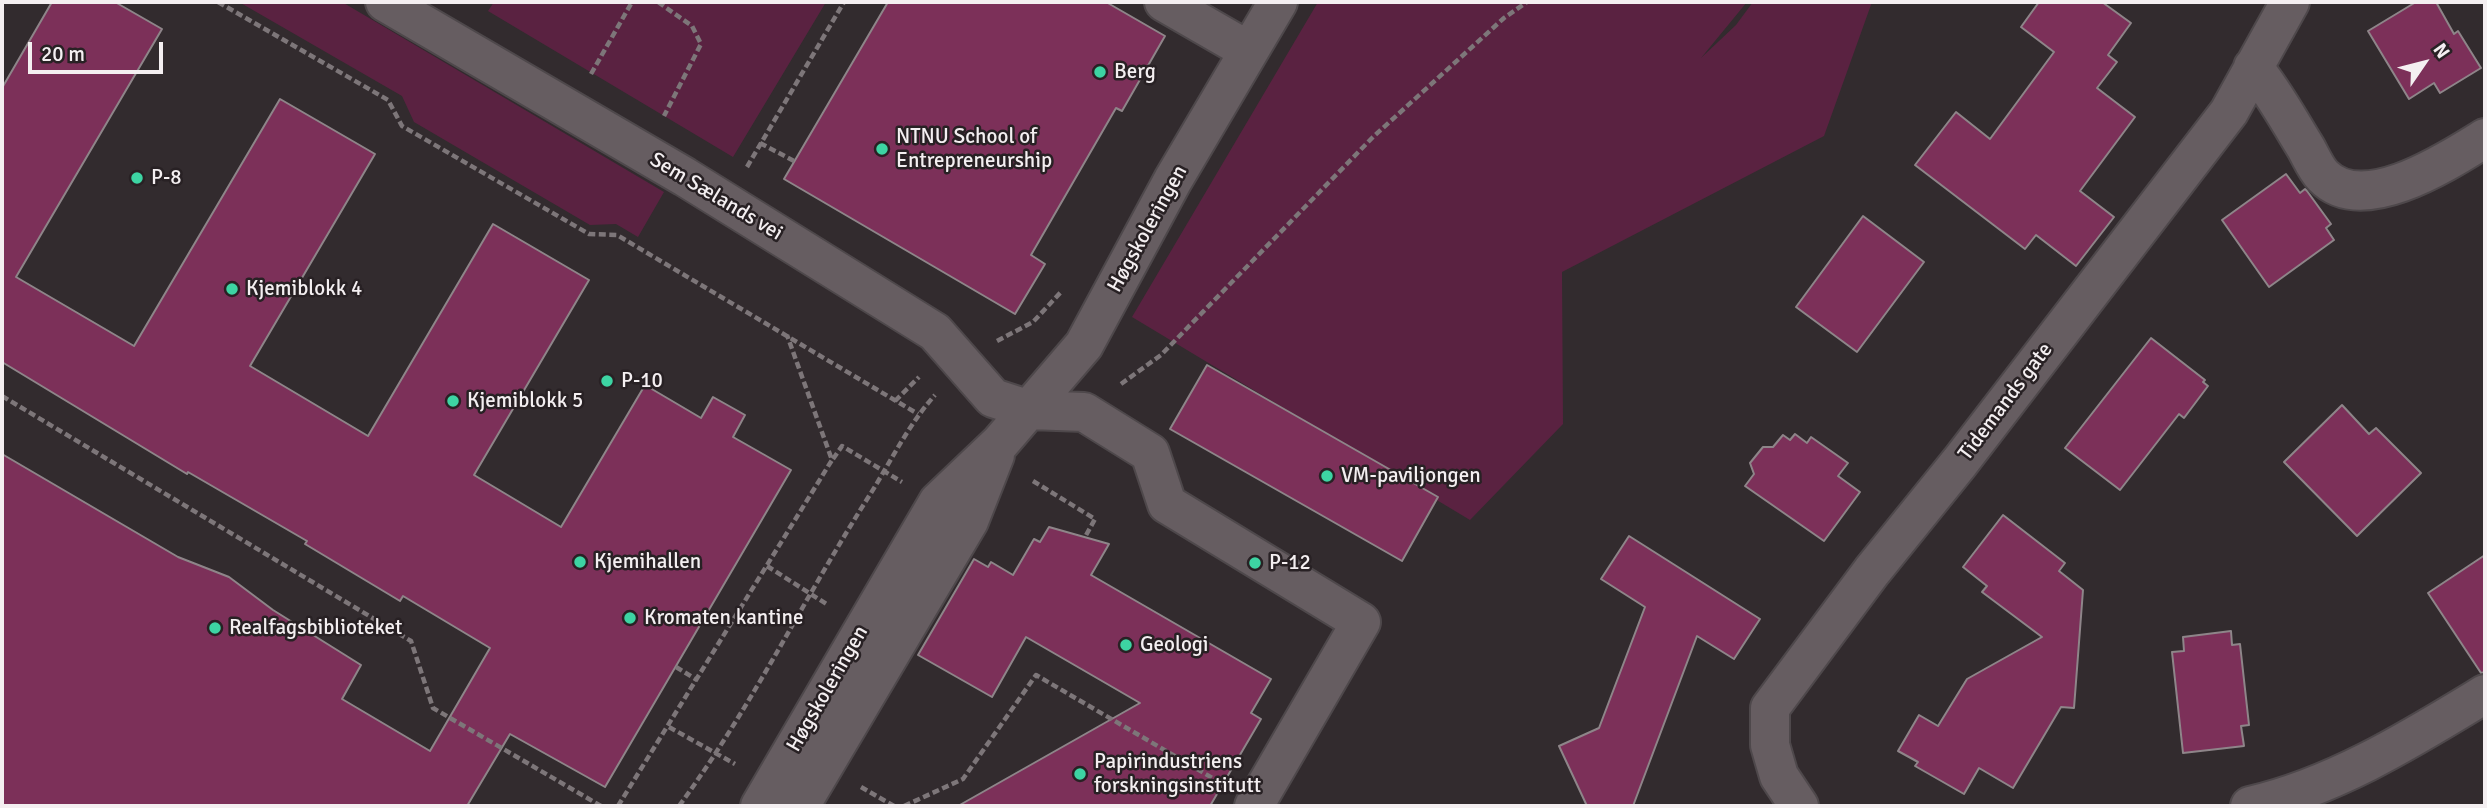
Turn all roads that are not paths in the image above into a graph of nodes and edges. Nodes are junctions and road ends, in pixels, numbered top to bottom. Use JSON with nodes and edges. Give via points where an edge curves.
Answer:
{"nodes":[{"id":1,"x":385,"y":2,"type":"edge"},
{"id":2,"x":1164,"y":2,"type":"edge"},
{"id":3,"x":1278,"y":2,"type":"edge"},
{"id":4,"x":2290,"y":2,"type":"edge"},
{"id":5,"x":1249,"y":51,"type":"junction"},
{"id":6,"x":2253,"y":67,"type":"junction"},
{"id":7,"x":2485,"y":138,"type":"edge"},
{"id":8,"x":1030,"y":410,"type":"junction"},
{"id":9,"x":1000,"y":443,"type":"junction"},
{"id":10,"x":2485,"y":694,"type":"edge"},
{"id":11,"x":760,"y":806,"type":"edge"},
{"id":12,"x":800,"y":806,"type":"edge"},
{"id":13,"x":1254,"y":806,"type":"edge"},
{"id":14,"x":1799,"y":806,"type":"edge"},
{"id":15,"x":2250,"y":806,"type":"edge"}],
"edges":[{"from":1,"to":8,"type":"street","name":"Sem Sælands vei","via":[[726,202],[935,332],[993,398]]},
{"from":2,"to":5,"type":"street"},
{"from":3,"to":5,"type":"street","name":"Høgskoleringen"},
{"from":4,"to":6,"type":"street","name":"Tidemands gate"},
{"from":5,"to":8,"type":"street","name":"Høgskoleringen","via":[[1084,345]]},
{"from":6,"to":7,"type":"street","via":[[2324,177],[2350,192],[2387,187],[2435,169]]},
{"from":6,"to":14,"type":"street","name":"Tidemands gate","via":[[2229,112],[1770,708],[1769,746],[1779,776]]},
{"from":8,"to":9,"type":"street","name":"Høgskoleringen"},
{"from":8,"to":13,"type":"street","name":"Sem Sælands vei","via":[[1084,412],[1150,453],[1167,504],[1361,622]]},
{"from":9,"to":11,"type":"street","name":"Høgskoleringen","via":[[938,502]]},
{"from":9,"to":12,"type":"street","name":"Høgskoleringen","via":[[969,522]]},
{"from":10,"to":15,"type":"street","via":[[2359,768]]}]}
